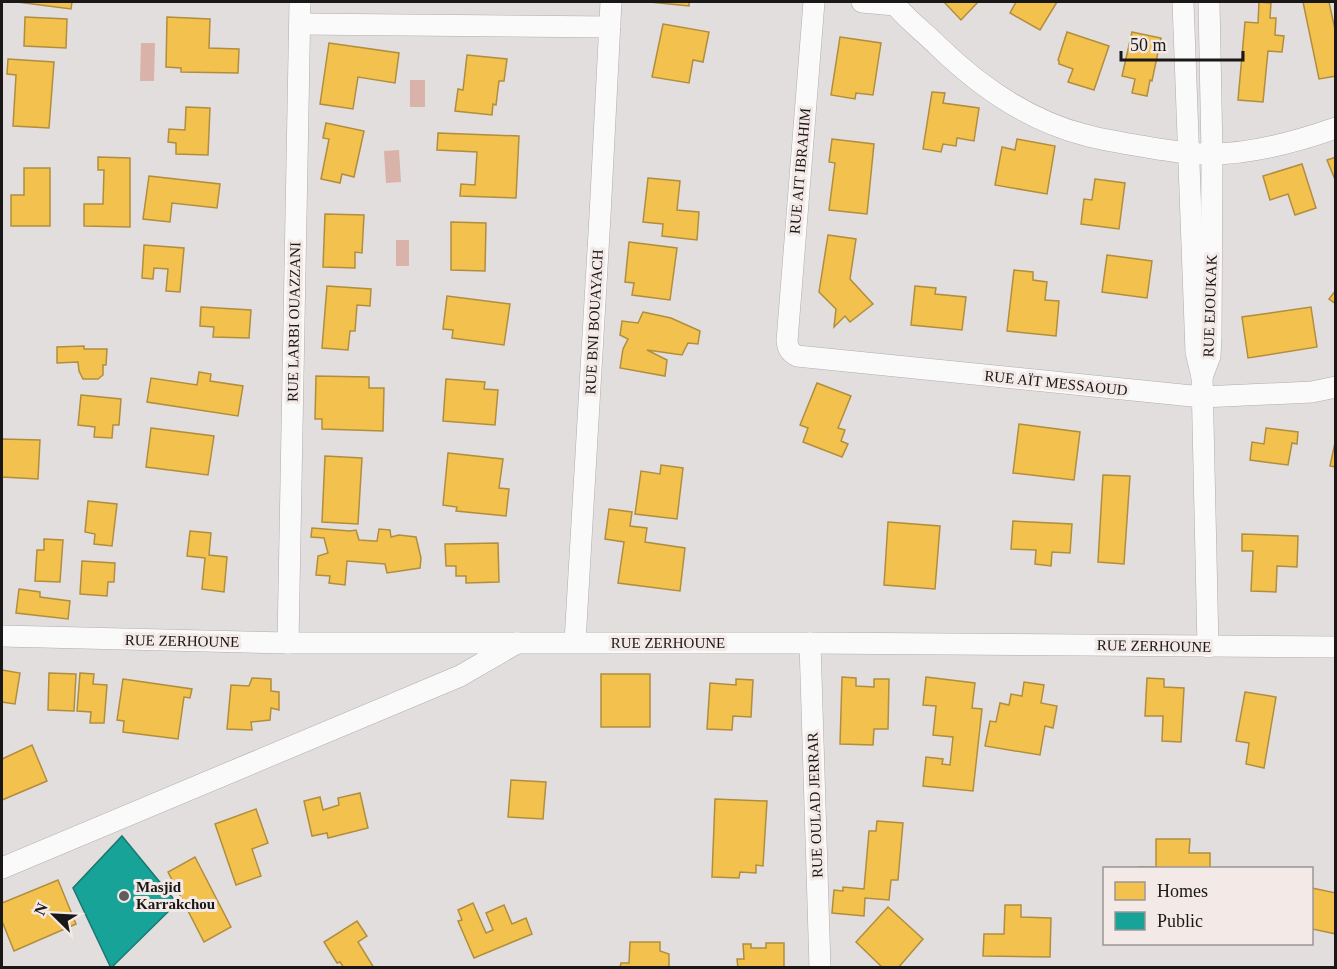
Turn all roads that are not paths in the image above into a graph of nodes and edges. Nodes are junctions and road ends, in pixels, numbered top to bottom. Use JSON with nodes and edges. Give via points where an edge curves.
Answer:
{"nodes":[{"id":1,"x":300,"y":2,"type":"edge"},
{"id":2,"x":611,"y":2,"type":"edge"},
{"id":3,"x":814,"y":2,"type":"edge"},
{"id":4,"x":862,"y":2,"type":"edge"},
{"id":5,"x":1183,"y":2,"type":"edge"},
{"id":6,"x":1209,"y":2,"type":"edge"},
{"id":7,"x":894,"y":3,"type":"edge"},
{"id":8,"x":300,"y":24,"type":"junction"},
{"id":9,"x":610,"y":27,"type":"junction"},
{"id":10,"x":1335,"y":128,"type":"edge"},
{"id":11,"x":1188,"y":153,"type":"junction"},
{"id":12,"x":1212,"y":154,"type":"junction"},
{"id":13,"x":787,"y":341,"type":"joint"},
{"id":14,"x":1202,"y":387,"type":"junction"},
{"id":15,"x":1335,"y":387,"type":"edge"},
{"id":16,"x":2,"y":636,"type":"edge"},
{"id":17,"x":575,"y":642,"type":"junction"},
{"id":18,"x":288,"y":643,"type":"junction"},
{"id":19,"x":517,"y":643,"type":"junction"},
{"id":20,"x":810,"y":643,"type":"junction"},
{"id":21,"x":1208,"y":647,"type":"junction"},
{"id":22,"x":1335,"y":647,"type":"edge"},
{"id":23,"x":2,"y":868,"type":"edge"},
{"id":24,"x":820,"y":968,"type":"edge"}],
"edges":[{"from":1,"to":8,"type":"street","name":"RUE LARBI OUAZZANI"},
{"from":2,"to":9,"type":"street","name":"RUE BNI BOUAYACH"},
{"from":3,"to":13,"type":"street","name":"RUE AIT IBRAHIM"},
{"from":4,"to":7,"type":"street"},
{"from":5,"to":11,"type":"street","name":"RUE EJOUKAK"},
{"from":6,"to":12,"type":"street","name":"RUE EJOUKAK"},
{"from":7,"to":11,"type":"street","via":[[966,72],[1040,118],[1084,135]]},
{"from":8,"to":9,"type":"street"},
{"from":8,"to":18,"type":"street","name":"RUE LARBI OUAZZANI"},
{"from":9,"to":17,"type":"street","name":"RUE BNI BOUAYACH"},
{"from":10,"to":12,"type":"street","via":[[1263,148]]},
{"from":11,"to":12,"type":"street"},
{"from":11,"to":14,"type":"street","name":"RUE EJOUKAK","via":[[1196,352]]},
{"from":12,"to":14,"type":"street","name":"RUE EJOUKAK","via":[[1211,336]]},
{"from":13,"to":14,"type":"street","name":"RUE AÏT MESSAOUD","via":[[788,348],[797,356]]},
{"from":14,"to":15,"type":"street","name":"RUE AÏT MESSAOUD","via":[[1312,392]]},
{"from":14,"to":21,"type":"street","name":"RUE EJOUKAK"},
{"from":16,"to":18,"type":"street","name":"RUE ZERHOUNE"},
{"from":17,"to":19,"type":"street","name":"RUE ZERHOUNE"},
{"from":17,"to":20,"type":"street","name":"RUE ZERHOUNE"},
{"from":18,"to":19,"type":"street","name":"RUE ZERHOUNE"},
{"from":19,"to":23,"type":"street","via":[[460,676]]},
{"from":20,"to":21,"type":"street","name":"RUE ZERHOUNE"},
{"from":20,"to":24,"type":"street","name":"RUE OULAD JERRAR"},
{"from":21,"to":22,"type":"street","name":"RUE ZERHOUNE"}]}
